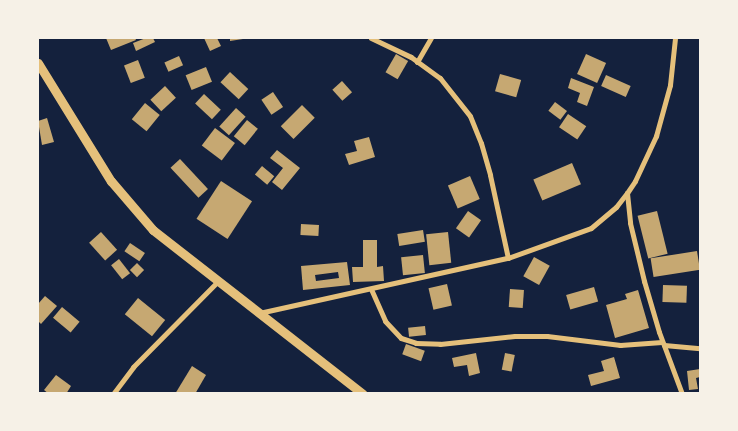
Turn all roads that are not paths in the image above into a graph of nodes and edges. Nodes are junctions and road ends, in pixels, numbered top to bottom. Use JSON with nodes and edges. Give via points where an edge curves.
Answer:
{"nodes":[{"id":1,"x":371,"y":38,"type":"edge"},
{"id":2,"x":432,"y":38,"type":"edge"},
{"id":3,"x":675,"y":38,"type":"edge"},
{"id":4,"x":417,"y":62,"type":"junction"},
{"id":5,"x":38,"y":63,"type":"edge"},
{"id":6,"x":627,"y":192,"type":"junction"},
{"id":7,"x":508,"y":258,"type":"junction"},
{"id":8,"x":218,"y":281,"type":"junction"},
{"id":9,"x":371,"y":289,"type":"junction"},
{"id":10,"x":259,"y":313,"type":"junction"},
{"id":11,"x":663,"y":344,"type":"junction"},
{"id":12,"x":700,"y":348,"type":"edge"},
{"id":13,"x":113,"y":394,"type":"edge"},
{"id":14,"x":363,"y":394,"type":"edge"},
{"id":15,"x":682,"y":394,"type":"edge"}],
"edges":[{"from":1,"to":4,"type":"street"},
{"from":2,"to":4,"type":"street"},
{"from":3,"to":6,"type":"street","via":[[670,85],[656,136]]},
{"from":4,"to":7,"type":"street","via":[[440,78],[470,116],[490,175]]},
{"from":5,"to":8,"type":"street","via":[[111,181],[152,230]]},
{"from":6,"to":7,"type":"street","via":[[616,207],[591,228]]},
{"from":6,"to":11,"type":"street","via":[[630,224]]},
{"from":7,"to":9,"type":"street"},
{"from":8,"to":10,"type":"street"},
{"from":8,"to":13,"type":"street","via":[[133,367]]},
{"from":9,"to":10,"type":"street"},
{"from":9,"to":11,"type":"street","via":[[385,321],[401,338],[416,343],[547,336],[620,345]]},
{"from":10,"to":14,"type":"street"},
{"from":11,"to":12,"type":"street"},
{"from":11,"to":15,"type":"street"}]}
